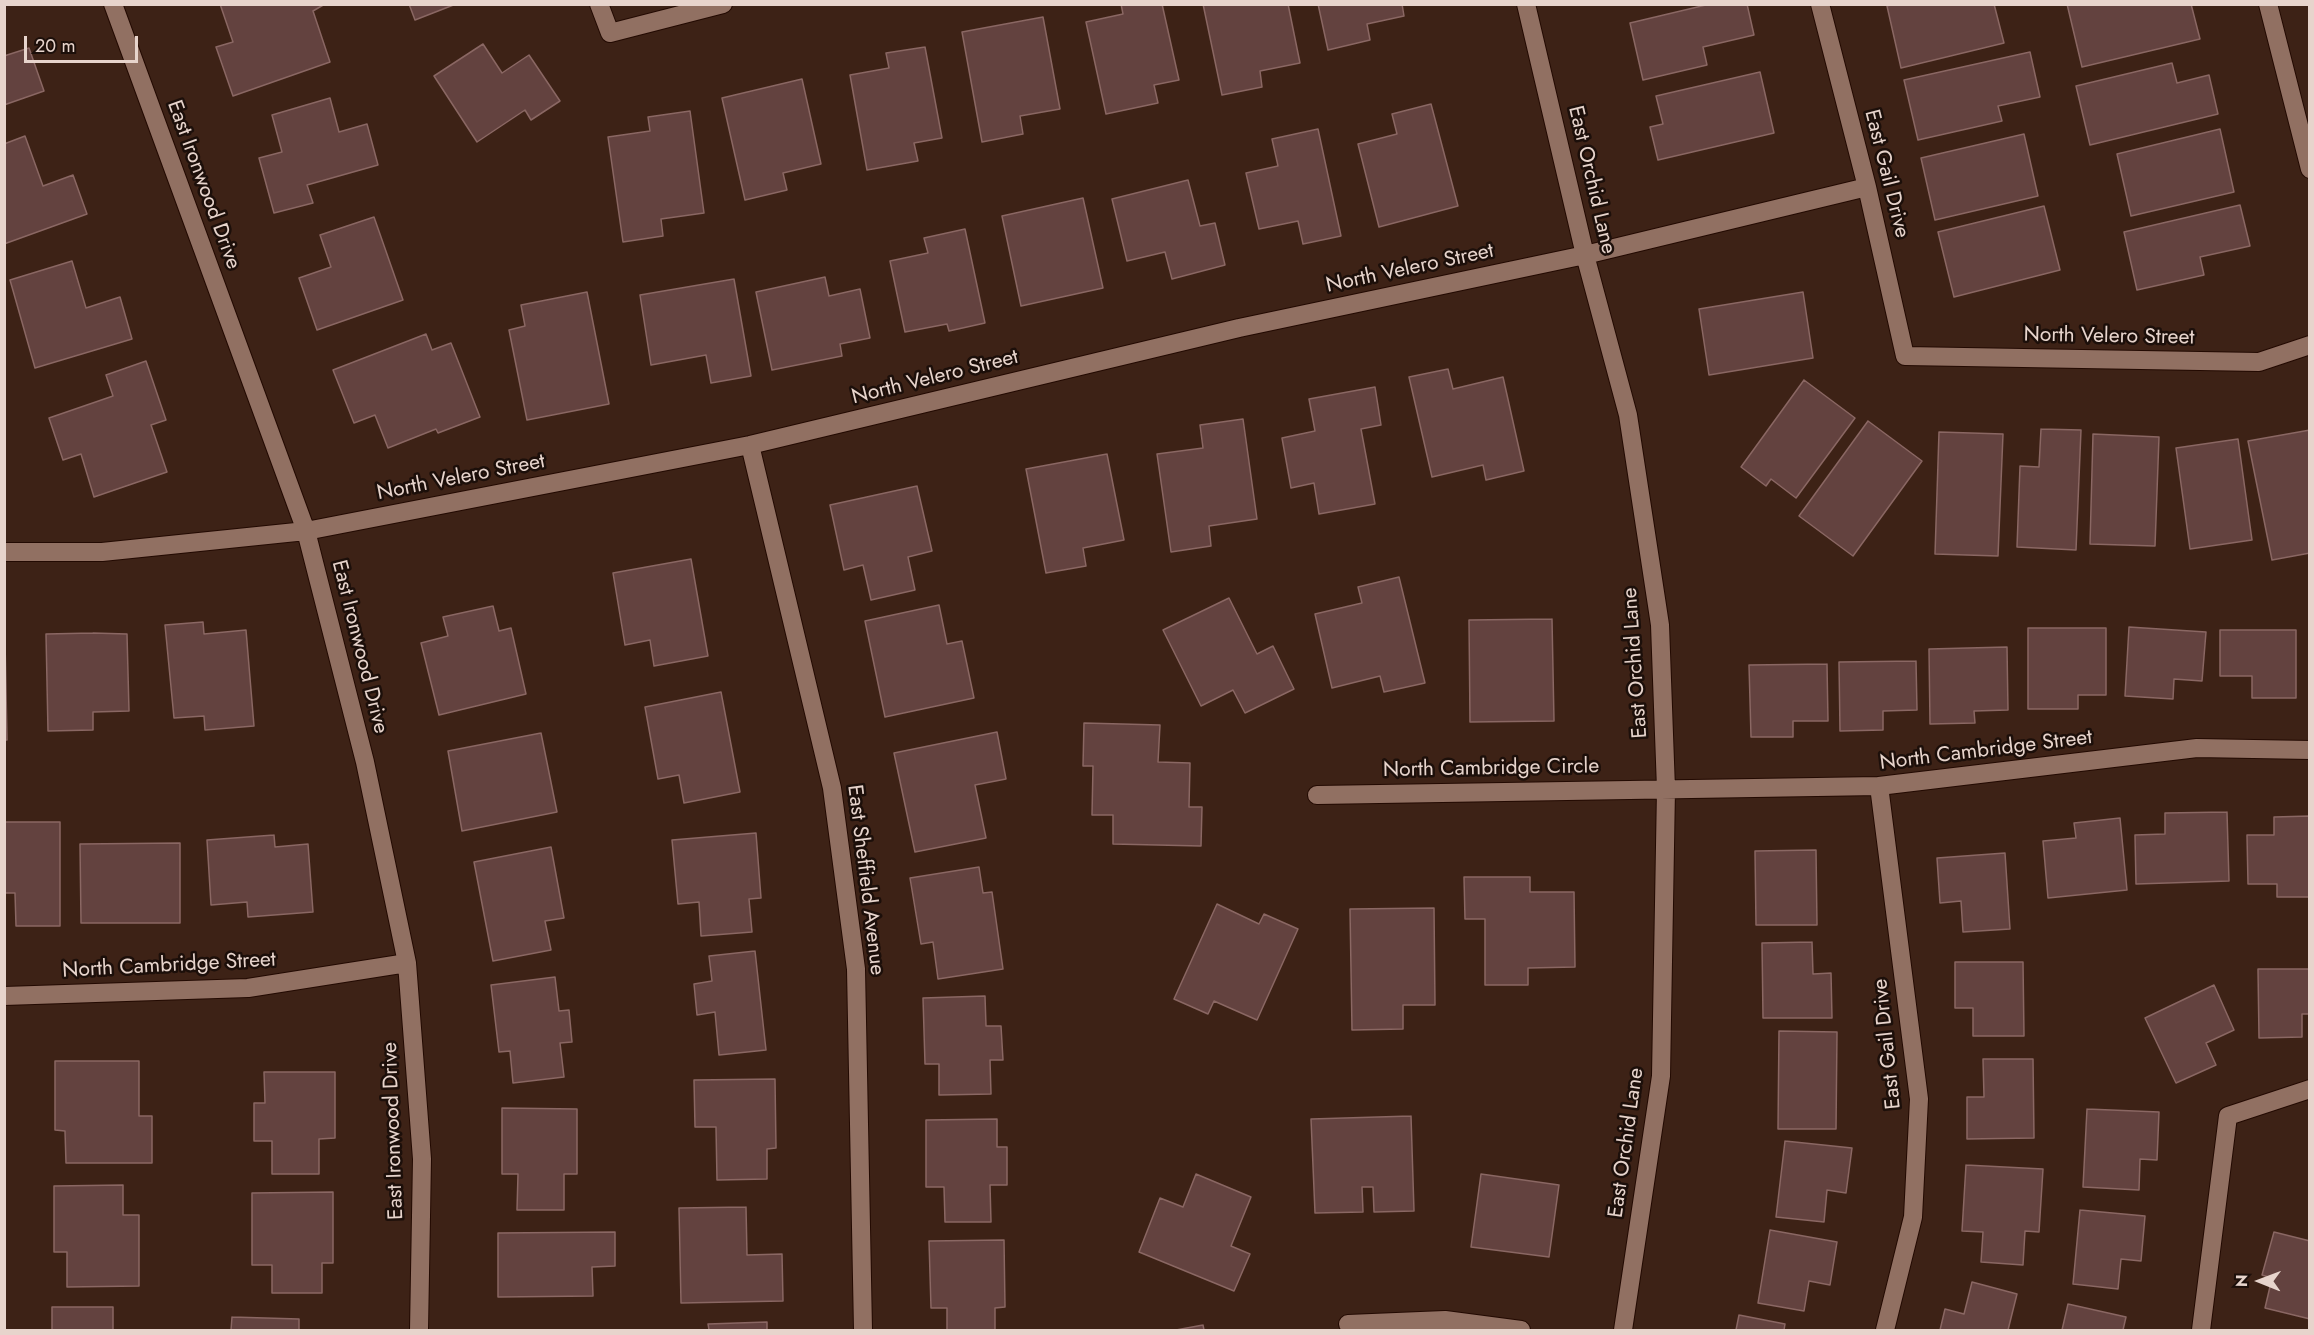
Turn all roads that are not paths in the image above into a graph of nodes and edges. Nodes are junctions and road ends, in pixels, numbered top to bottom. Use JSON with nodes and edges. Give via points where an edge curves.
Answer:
{"nodes":[{"id":1,"x":113,"y":4,"type":"edge"},
{"id":2,"x":599,"y":4,"type":"edge"},
{"id":3,"x":723,"y":4,"type":"edge"},
{"id":4,"x":1526,"y":4,"type":"edge"},
{"id":5,"x":1820,"y":4,"type":"edge"},
{"id":6,"x":2268,"y":4,"type":"edge"},
{"id":7,"x":2310,"y":169,"type":"edge"},
{"id":8,"x":1867,"y":187,"type":"junction"},
{"id":9,"x":1585,"y":255,"type":"junction"},
{"id":10,"x":2310,"y":345,"type":"edge"},
{"id":11,"x":1905,"y":356,"type":"joint"},
{"id":12,"x":750,"y":446,"type":"junction"},
{"id":13,"x":306,"y":531,"type":"junction"},
{"id":14,"x":4,"y":552,"type":"edge"},
{"id":15,"x":2310,"y":750,"type":"edge"},
{"id":16,"x":1879,"y":786,"type":"junction"},
{"id":17,"x":1666,"y":789,"type":"junction"},
{"id":18,"x":1317,"y":795,"type":"dead end"},
{"id":19,"x":407,"y":963,"type":"junction"},
{"id":20,"x":4,"y":996,"type":"edge"},
{"id":21,"x":2310,"y":1089,"type":"edge"},
{"id":22,"x":1348,"y":1324,"type":"dead end"},
{"id":23,"x":419,"y":1330,"type":"edge"},
{"id":24,"x":863,"y":1330,"type":"edge"},
{"id":25,"x":1521,"y":1330,"type":"edge"},
{"id":26,"x":1623,"y":1330,"type":"edge"},
{"id":27,"x":1885,"y":1330,"type":"edge"},
{"id":28,"x":2201,"y":1330,"type":"edge"}],
"edges":[{"from":1,"to":13,"type":"street","name":"East Ironwood Drive"},
{"from":2,"to":3,"type":"street","via":[[610,33]]},
{"from":4,"to":9,"type":"street","name":"East Orchid Lane"},
{"from":5,"to":8,"type":"street","name":"East Gail Drive"},
{"from":6,"to":7,"type":"street"},
{"from":8,"to":9,"type":"street","name":"North Velero Street"},
{"from":8,"to":11,"type":"street","name":"East Gail Drive"},
{"from":9,"to":12,"type":"street","name":"North Velero Street","via":[[1239,328]]},
{"from":9,"to":17,"type":"street","name":"East Orchid Lane","via":[[1628,415],[1660,625]]},
{"from":10,"to":11,"type":"street","name":"North Velero Street","via":[[2259,362]]},
{"from":12,"to":13,"type":"street","name":"North Velero Street"},
{"from":12,"to":24,"type":"street","name":"East Sheffield Avenue","via":[[832,788],[856,969]]},
{"from":13,"to":14,"type":"street","name":"North Velero Street","via":[[102,552]]},
{"from":13,"to":19,"type":"street","name":"East Ironwood Drive","via":[[365,762]]},
{"from":15,"to":16,"type":"street","name":"North Cambridge Street","via":[[2198,748]]},
{"from":16,"to":17,"type":"street","name":"North Cambridge Street"},
{"from":16,"to":27,"type":"street","name":"East Gail Drive","via":[[1919,1099],[1913,1217]]},
{"from":17,"to":18,"type":"street","name":"North Cambridge Circle"},
{"from":17,"to":26,"type":"street","name":"East Orchid Lane","via":[[1661,1076]]},
{"from":19,"to":20,"type":"street","name":"North Cambridge Street","via":[[248,988]]},
{"from":19,"to":23,"type":"street","name":"East Ironwood Drive","via":[[422,1159]]},
{"from":21,"to":28,"type":"street","via":[[2228,1116]]},
{"from":22,"to":25,"type":"street","via":[[1445,1320]]}]}
